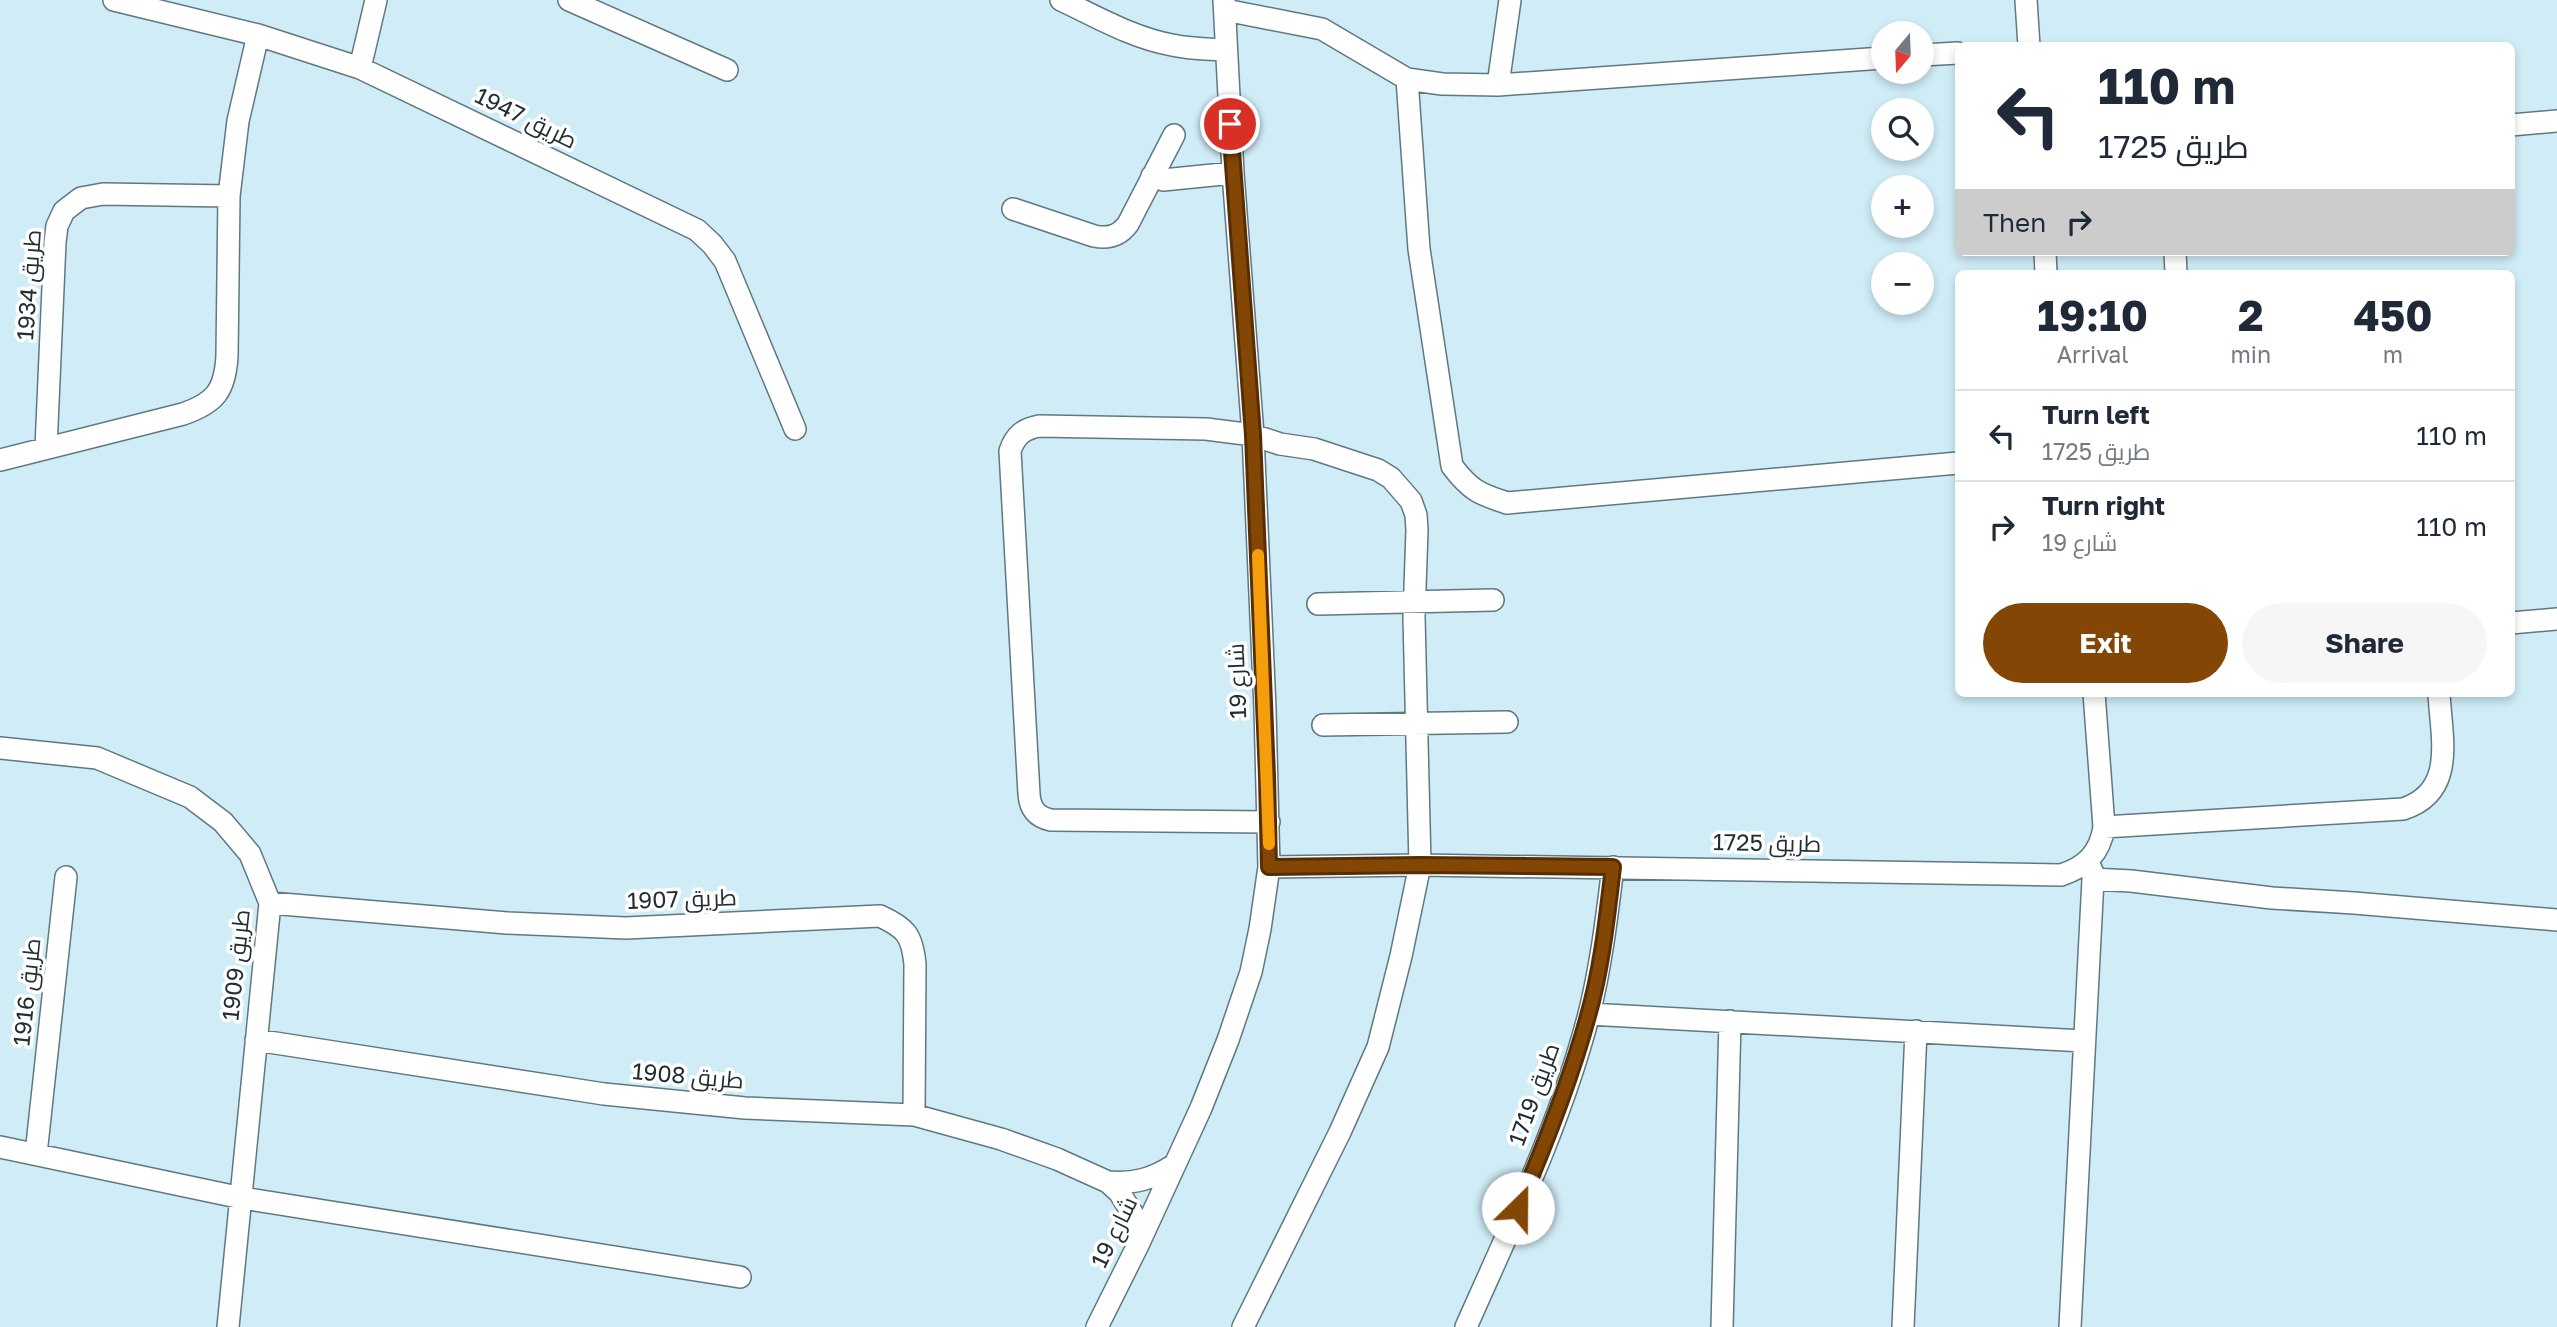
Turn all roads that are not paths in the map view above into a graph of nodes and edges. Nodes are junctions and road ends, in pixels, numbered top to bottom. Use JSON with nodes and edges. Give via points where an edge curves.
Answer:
{"nodes":[{"id":1,"x":114,"y":0,"type":"edge"},
{"id":2,"x":376,"y":0,"type":"edge"},
{"id":3,"x":569,"y":0,"type":"edge"},
{"id":4,"x":1061,"y":0,"type":"edge"},
{"id":5,"x":1510,"y":0,"type":"edge"},
{"id":6,"x":2026,"y":0,"type":"edge"},
{"id":7,"x":1224,"y":5,"type":"edge"},
{"id":8,"x":258,"y":35,"type":"junction"},
{"id":9,"x":2029,"y":42,"type":"edge"},
{"id":10,"x":1226,"y":50,"type":"junction"},
{"id":11,"x":1955,"y":53,"type":"edge"},
{"id":12,"x":1934,"y":54,"type":"edge"},
{"id":13,"x":1871,"y":59,"type":"edge"},
{"id":14,"x":360,"y":68,"type":"junction"},
{"id":15,"x":727,"y":70,"type":"dead end"},
{"id":16,"x":1407,"y":79,"type":"junction"},
{"id":17,"x":1498,"y":85,"type":"junction"},
{"id":18,"x":2557,"y":121,"type":"edge"},
{"id":19,"x":2515,"y":125,"type":"edge"},
{"id":20,"x":1174,"y":135,"type":"dead end"},
{"id":21,"x":1233,"y":173,"type":"junction"},
{"id":22,"x":1152,"y":176,"type":"junction"},
{"id":23,"x":229,"y":196,"type":"junction"},
{"id":24,"x":1013,"y":209,"type":"dead end"},
{"id":25,"x":795,"y":429,"type":"dead end"},
{"id":26,"x":1253,"y":435,"type":"junction"},
{"id":27,"x":46,"y":448,"type":"junction"},
{"id":28,"x":0,"y":460,"type":"edge"},
{"id":29,"x":1955,"y":463,"type":"edge"},
{"id":30,"x":1493,"y":600,"type":"dead end"},
{"id":31,"x":1413,"y":601,"type":"junction"},
{"id":32,"x":1318,"y":604,"type":"dead end"},
{"id":33,"x":2557,"y":619,"type":"edge"},
{"id":34,"x":2515,"y":623,"type":"edge"},
{"id":35,"x":2094,"y":697,"type":"edge"},
{"id":36,"x":2438,"y":697,"type":"edge"},
{"id":37,"x":1507,"y":722,"type":"dead end"},
{"id":38,"x":1417,"y":723,"type":"junction"},
{"id":39,"x":1323,"y":725,"type":"dead end"},
{"id":40,"x":0,"y":748,"type":"edge"},
{"id":41,"x":1269,"y":822,"type":"junction"},
{"id":42,"x":2104,"y":827,"type":"junction"},
{"id":43,"x":1420,"y":865,"type":"junction"},
{"id":44,"x":1269,"y":867,"type":"junction"},
{"id":45,"x":1613,"y":867,"type":"junction"},
{"id":46,"x":2090,"y":871,"type":"junction"},
{"id":47,"x":66,"y":877,"type":"dead end"},
{"id":48,"x":270,"y":903,"type":"junction"},
{"id":49,"x":2557,"y":920,"type":"edge"},
{"id":50,"x":1589,"y":1014,"type":"junction"},
{"id":51,"x":1730,"y":1021,"type":"junction"},
{"id":52,"x":1916,"y":1031,"type":"junction"},
{"id":53,"x":256,"y":1040,"type":"junction"},
{"id":54,"x":2084,"y":1041,"type":"junction"},
{"id":55,"x":914,"y":1115,"type":"junction"},
{"id":56,"x":0,"y":1147,"type":"edge"},
{"id":57,"x":36,"y":1154,"type":"junction"},
{"id":58,"x":1174,"y":1166,"type":"junction"},
{"id":59,"x":1108,"y":1182,"type":"junction"},
{"id":60,"x":242,"y":1198,"type":"junction"},
{"id":61,"x":1138,"y":1245,"type":"junction"},
{"id":62,"x":740,"y":1277,"type":"dead end"},
{"id":63,"x":228,"y":1327,"type":"edge"},
{"id":64,"x":1097,"y":1327,"type":"edge"},
{"id":65,"x":1243,"y":1327,"type":"edge"},
{"id":66,"x":1466,"y":1327,"type":"edge"},
{"id":67,"x":1722,"y":1327,"type":"edge"},
{"id":68,"x":1903,"y":1327,"type":"edge"},
{"id":69,"x":2070,"y":1327,"type":"edge"}],
"edges":[{"from":1,"to":8,"type":"street","name":"طريق 1947"},
{"from":2,"to":14,"type":"street"},
{"from":3,"to":15,"type":"street"},
{"from":4,"to":10,"type":"street","via":[[1154,41]]},
{"from":5,"to":17,"type":"street"},
{"from":6,"to":9,"type":"street"},
{"from":7,"to":10,"type":"street","name":"شارع 19"},
{"from":7,"to":16,"type":"street","via":[[1322,29]]},
{"from":8,"to":14,"type":"street","name":"طريق 1947"},
{"from":8,"to":23,"type":"street","via":[[238,121]]},
{"from":10,"to":21,"type":"street","name":"شارع 19"},
{"from":11,"to":12,"type":"street"},
{"from":13,"to":17,"type":"street"},
{"from":14,"to":25,"type":"street","name":"طريق 1947","via":[[697,230],[725,261]]},
{"from":16,"to":17,"type":"street"},
{"from":16,"to":29,"type":"street","via":[[1419,249],[1452,466],[1480,494],[1507,503]]},
{"from":18,"to":19,"type":"street"},
{"from":20,"to":22,"type":"street"},
{"from":21,"to":22,"type":"street","via":[[1163,180]]},
{"from":21,"to":26,"type":"street","name":"شارع 19"},
{"from":22,"to":24,"type":"street","via":[[1128,224],[1112,237],[1094,236]]},
{"from":23,"to":27,"type":"street","via":[[227,356],[221,389],[199,409]]},
{"from":23,"to":27,"type":"street","name":"طريق 1934","via":[[103,194],[81,198],[64,211],[55,242]]},
{"from":26,"to":31,"type":"street","via":[[1378,470],[1402,488],[1416,515]]},
{"from":26,"to":41,"type":"street","name":"شارع 19"},
{"from":26,"to":41,"type":"street","via":[[1206,429],[1039,426],[1017,436],[1010,452],[1032,809],[1051,820]]},
{"from":27,"to":28,"type":"street"},
{"from":30,"to":31,"type":"street"},
{"from":31,"to":32,"type":"street"},
{"from":31,"to":38,"type":"street"},
{"from":33,"to":34,"type":"street"},
{"from":35,"to":42,"type":"street"},
{"from":36,"to":42,"type":"street","via":[[2442,767],[2433,790],[2415,805]]},
{"from":37,"to":38,"type":"street"},
{"from":38,"to":39,"type":"street"},
{"from":38,"to":43,"type":"street"},
{"from":40,"to":48,"type":"street","name":"طريق 1909","via":[[97,758],[190,797],[223,822],[250,854]]},
{"from":41,"to":44,"type":"street","name":"شارع 19"},
{"from":42,"to":46,"type":"street"},
{"from":43,"to":44,"type":"street","name":"طريق 1725"},
{"from":43,"to":45,"type":"street","name":"طريق 1725"},
{"from":43,"to":65,"type":"street","via":[[1378,1047]]},
{"from":44,"to":58,"type":"street","name":"شارع 19","via":[[1251,972],[1206,1097]]},
{"from":45,"to":46,"type":"street","name":"طريق 1725","via":[[2054,875]]},
{"from":45,"to":50,"type":"street","name":"طريق 1719"},
{"from":46,"to":49,"type":"street","via":[[2131,881],[2272,898]]},
{"from":46,"to":54,"type":"street"},
{"from":47,"to":57,"type":"street","name":"طريق 1916"},
{"from":48,"to":53,"type":"street","name":"طريق 1909"},
{"from":48,"to":55,"type":"street","name":"طريق 1907","via":[[626,928],[880,916],[900,925],[912,942]]},
{"from":50,"to":51,"type":"street"},
{"from":50,"to":66,"type":"street","name":"طريق 1719","via":[[1563,1101]]},
{"from":51,"to":52,"type":"street"},
{"from":51,"to":67,"type":"street"},
{"from":52,"to":54,"type":"street"},
{"from":52,"to":68,"type":"street"},
{"from":53,"to":55,"type":"street","name":"طريق 1908","via":[[617,1096],[745,1108]]},
{"from":53,"to":60,"type":"street","name":"طريق 1909"},
{"from":54,"to":69,"type":"street"},
{"from":55,"to":59,"type":"street","name":"طريق 1908","via":[[1001,1139]]},
{"from":56,"to":57,"type":"street"},
{"from":57,"to":60,"type":"street"},
{"from":58,"to":59,"type":"street","name":"طريق 1908","via":[[1143,1181]]},
{"from":58,"to":61,"type":"street","name":"شارع 19"},
{"from":59,"to":61,"type":"street","name":"طريق 1908","via":[[1134,1216]]},
{"from":60,"to":62,"type":"street"},
{"from":60,"to":63,"type":"street","name":"طريق 1909"},
{"from":61,"to":64,"type":"street","name":"شارع 19"}]}
